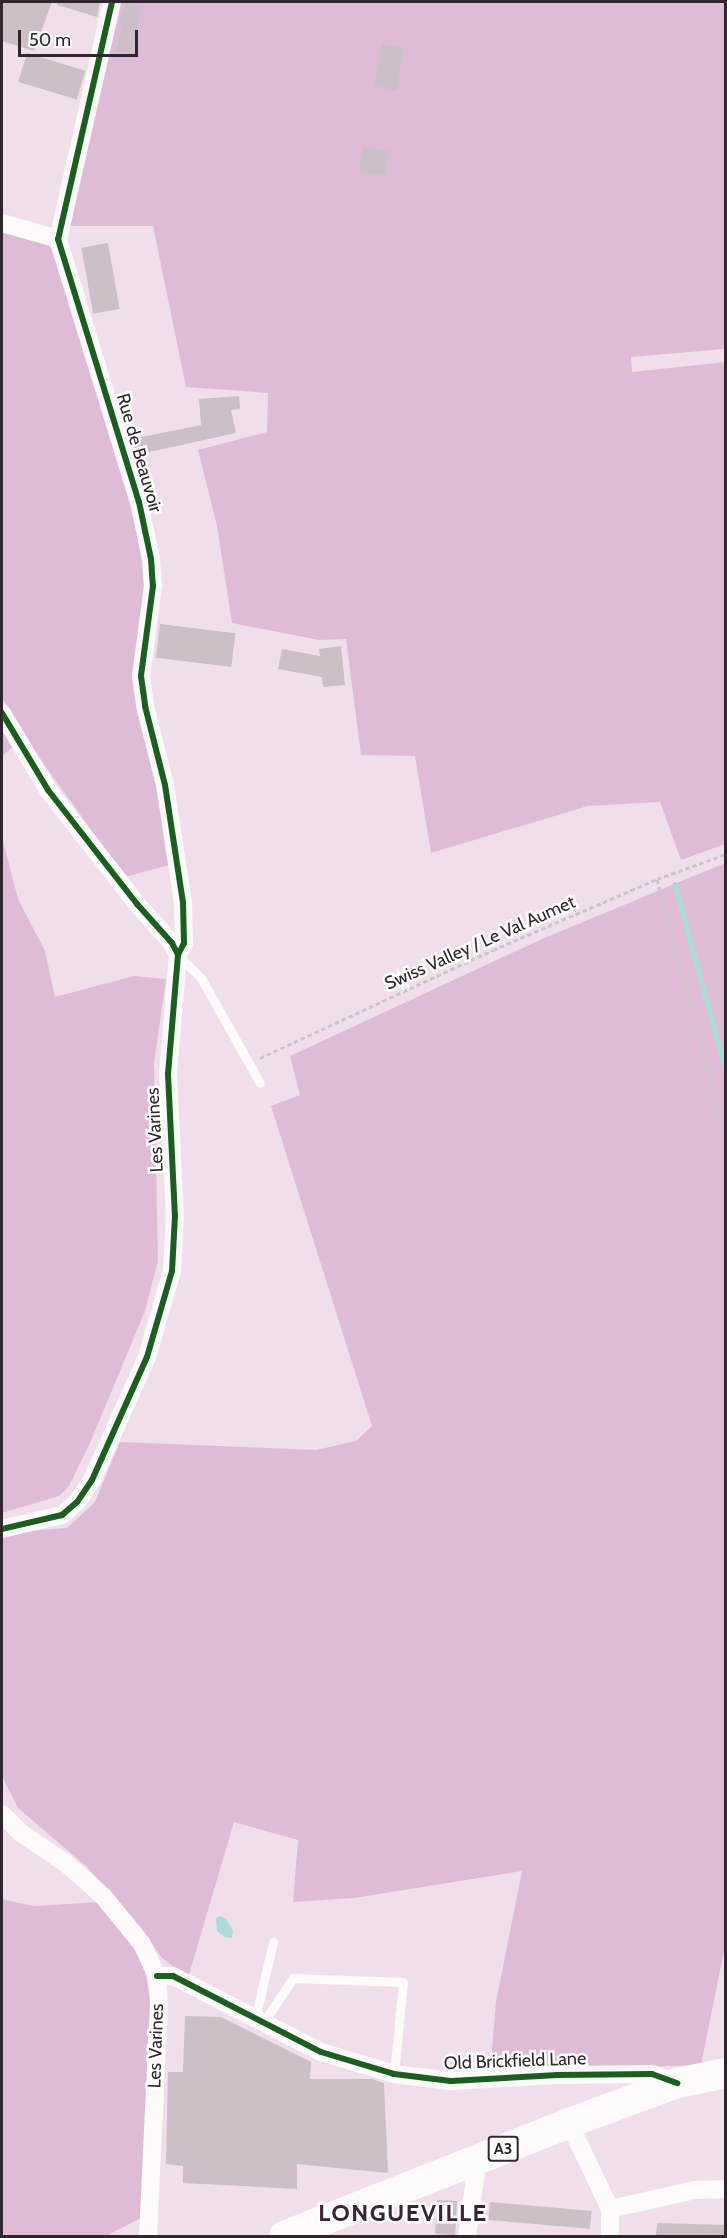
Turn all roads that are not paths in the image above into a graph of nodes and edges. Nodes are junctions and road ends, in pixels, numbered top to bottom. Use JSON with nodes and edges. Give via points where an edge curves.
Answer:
{"nodes":[{"id":1,"x":112,"y":2,"type":"edge"},
{"id":2,"x":2,"y":223,"type":"edge"},
{"id":3,"x":58,"y":239,"type":"junction"},
{"id":4,"x":2,"y":713,"type":"edge"},
{"id":5,"x":178,"y":955,"type":"junction"},
{"id":6,"x":260,"y":1083,"type":"dead end"},
{"id":7,"x":2,"y":1529,"type":"edge"},
{"id":8,"x":2,"y":1814,"type":"edge"},
{"id":9,"x":273,"y":1942,"type":"dead end"},
{"id":10,"x":157,"y":1976,"type":"junction"},
{"id":11,"x":259,"y":2021,"type":"junction"},
{"id":12,"x":394,"y":2073,"type":"junction"},
{"id":13,"x":726,"y":2073,"type":"edge"},
{"id":14,"x":677,"y":2083,"type":"junction"},
{"id":15,"x":569,"y":2123,"type":"junction"},
{"id":16,"x":477,"y":2158,"type":"junction"},
{"id":17,"x":726,"y":2189,"type":"edge"},
{"id":18,"x":610,"y":2209,"type":"junction"},
{"id":19,"x":147,"y":2236,"type":"edge"},
{"id":20,"x":284,"y":2236,"type":"edge"},
{"id":21,"x":467,"y":2236,"type":"edge"},
{"id":22,"x":610,"y":2236,"type":"edge"}],
"edges":[{"from":1,"to":3,"type":"street","name":"Rue de Beauvoir"},
{"from":2,"to":3,"type":"street"},
{"from":3,"to":5,"type":"street","name":"Rue de Beauvoir","via":[[139,502],[151,559],[153,586],[141,676],[181,881],[184,943]]},
{"from":4,"to":5,"type":"street","via":[[48,790]]},
{"from":5,"to":6,"type":"lane","via":[[201,978]]},
{"from":5,"to":7,"type":"street","name":"Les Varines","via":[[168,1074],[174,1216],[172,1271],[147,1356],[92,1480],[77,1502],[62,1515]]},
{"from":8,"to":10,"type":"street","name":"Les Varines","via":[[103,1896],[142,1944]]},
{"from":9,"to":11,"type":"lane"},
{"from":10,"to":11,"type":"street","name":"Old Brickfield Lane","via":[[173,1976]]},
{"from":10,"to":19,"type":"street","name":"Les Varines","via":[[159,2004]]},
{"from":11,"to":12,"type":"street","name":"Old Brickfield Lane","via":[[321,2052]]},
{"from":11,"to":12,"type":"lane","via":[[293,1978],[403,1982]]},
{"from":12,"to":14,"type":"street","name":"Old Brickfield Lane","via":[[451,2081],[558,2074],[652,2074]]},
{"from":13,"to":14,"type":"main road","number":"A3"},
{"from":14,"to":15,"type":"main road","number":"A3"},
{"from":15,"to":16,"type":"main road","number":"A3"},
{"from":15,"to":18,"type":"street"},
{"from":16,"to":20,"type":"main road","number":"A3"},
{"from":16,"to":21,"type":"street"},
{"from":17,"to":18,"type":"street","via":[[695,2190]]},
{"from":18,"to":22,"type":"street"}]}
